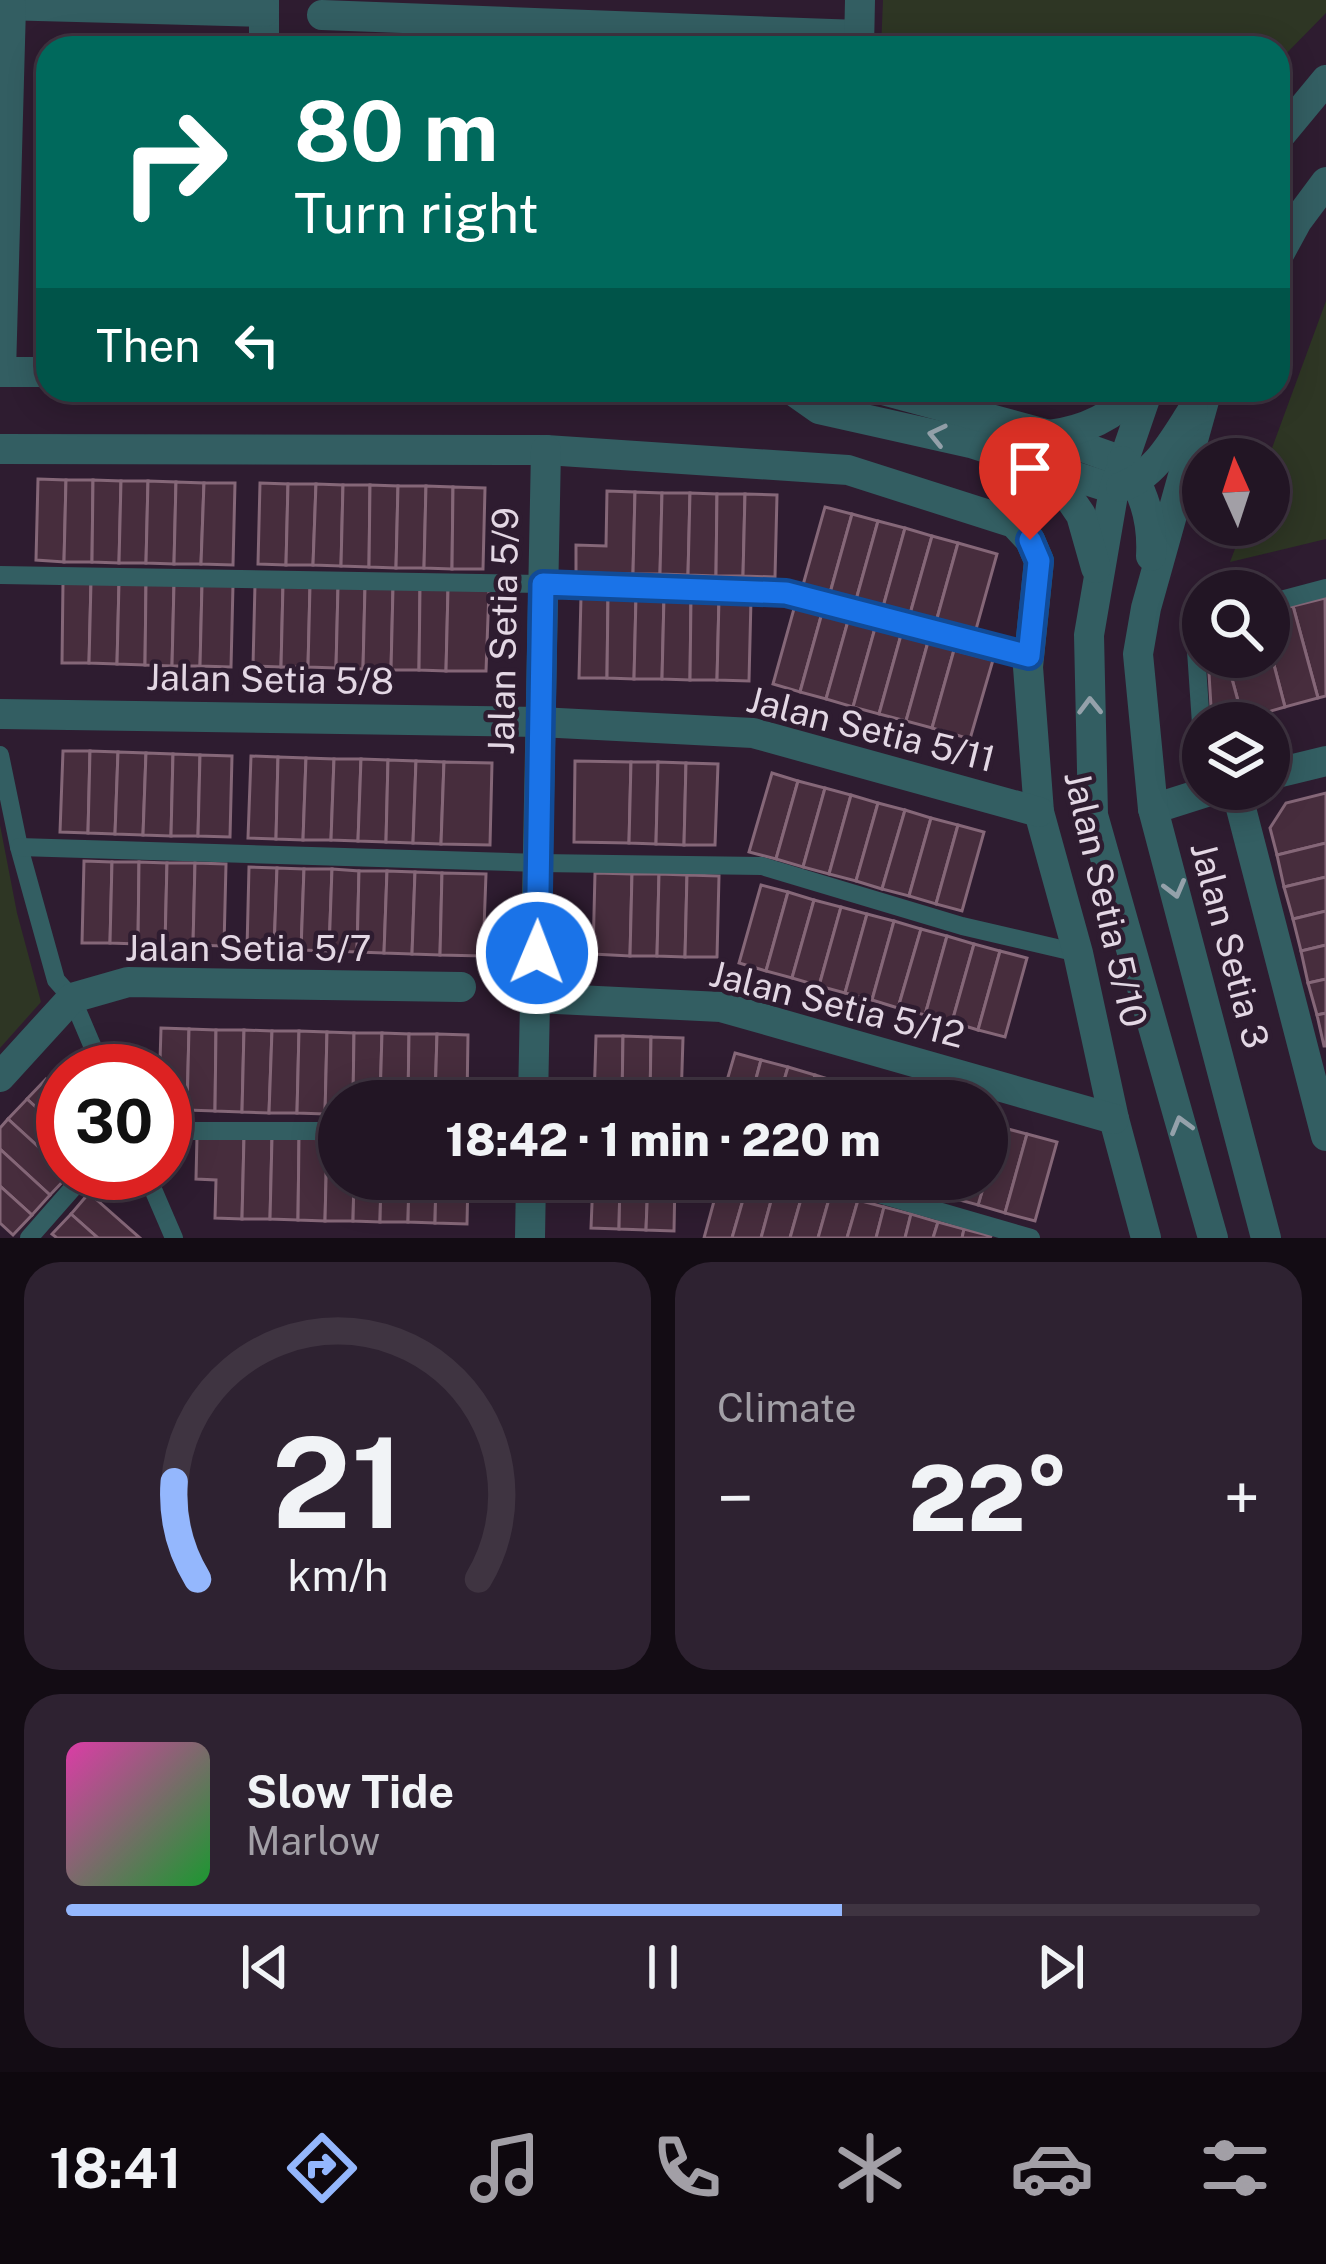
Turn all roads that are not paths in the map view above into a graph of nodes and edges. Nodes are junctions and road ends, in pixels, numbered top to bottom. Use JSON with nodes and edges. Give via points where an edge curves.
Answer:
{"nodes":[{"id":1,"x":860,"y":0,"type":"edge"},
{"id":2,"x":5,"y":6,"type":"edge"},
{"id":3,"x":264,"y":6,"type":"edge"},
{"id":4,"x":322,"y":15,"type":"dead end"},
{"id":5,"x":756,"y":36,"type":"edge"},
{"id":6,"x":859,"y":36,"type":"edge"},
{"id":7,"x":1326,"y":80,"type":"edge"},
{"id":8,"x":1290,"y":124,"type":"edge"},
{"id":9,"x":1326,"y":182,"type":"edge"},
{"id":10,"x":2,"y":185,"type":"edge"},
{"id":11,"x":1290,"y":234,"type":"edge"},
{"id":12,"x":0,"y":372,"type":"edge"},
{"id":13,"x":36,"y":372,"type":"edge"},
{"id":14,"x":809,"y":402,"type":"edge"},
{"id":15,"x":927,"y":402,"type":"edge"},
{"id":16,"x":1123,"y":402,"type":"edge"},
{"id":17,"x":1145,"y":402,"type":"edge"},
{"id":18,"x":1199,"y":402,"type":"edge"},
{"id":19,"x":1204,"y":402,"type":"edge"},
{"id":20,"x":1049,"y":435,"type":"junction"},
{"id":21,"x":0,"y":449,"type":"edge"},
{"id":22,"x":546,"y":450,"type":"junction"},
{"id":23,"x":1049,"y":467,"type":"junction"},
{"id":24,"x":1125,"y":477,"type":"junction"},
{"id":25,"x":0,"y":574,"type":"edge"},
{"id":26,"x":1098,"y":580,"type":"junction"},
{"id":27,"x":543,"y":584,"type":"junction"},
{"id":28,"x":1326,"y":588,"type":"edge"},
{"id":29,"x":1290,"y":597,"type":"edge"},
{"id":30,"x":1146,"y":608,"type":"junction"},
{"id":31,"x":1029,"y":656,"type":"junction"},
{"id":32,"x":0,"y":714,"type":"edge"},
{"id":33,"x":539,"y":722,"type":"junction"},
{"id":34,"x":0,"y":755,"type":"edge"},
{"id":35,"x":1326,"y":760,"type":"edge"},
{"id":36,"x":1290,"y":769,"type":"edge"},
{"id":37,"x":1182,"y":800,"type":"edge"},
{"id":38,"x":1153,"y":808,"type":"junction"},
{"id":39,"x":1223,"y":810,"type":"edge"},
{"id":40,"x":1039,"y":812,"type":"junction"},
{"id":41,"x":19,"y":847,"type":"junction"},
{"id":42,"x":539,"y":863,"type":"junction"},
{"id":43,"x":1078,"y":953,"type":"junction"},
{"id":44,"x":461,"y":987,"type":"dead end"},
{"id":45,"x":72,"y":998,"type":"junction"},
{"id":46,"x":536,"y":998,"type":"junction"},
{"id":47,"x":92,"y":1044,"type":"edge"},
{"id":48,"x":0,"y":1077,"type":"edge"},
{"id":49,"x":534,"y":1080,"type":"edge"},
{"id":50,"x":1114,"y":1119,"type":"junction"},
{"id":51,"x":192,"y":1131,"type":"edge"},
{"id":52,"x":318,"y":1131,"type":"edge"},
{"id":53,"x":1326,"y":1136,"type":"edge"},
{"id":54,"x":62,"y":1200,"type":"edge"},
{"id":55,"x":158,"y":1200,"type":"edge"},
{"id":56,"x":531,"y":1200,"type":"edge"},
{"id":57,"x":900,"y":1200,"type":"edge"},
{"id":58,"x":28,"y":1238,"type":"edge"},
{"id":59,"x":174,"y":1238,"type":"edge"},
{"id":60,"x":530,"y":1238,"type":"edge"},
{"id":61,"x":1031,"y":1238,"type":"edge"},
{"id":62,"x":1146,"y":1238,"type":"edge"},
{"id":63,"x":1213,"y":1238,"type":"edge"},
{"id":64,"x":1266,"y":1238,"type":"edge"}],
"edges":[{"from":1,"to":6,"type":"street"},
{"from":2,"to":3,"type":"street"},
{"from":2,"to":10,"type":"street"},
{"from":4,"to":5,"type":"street"},
{"from":7,"to":8,"type":"street"},
{"from":9,"to":11,"type":"street"},
{"from":10,"to":12,"type":"street"},
{"from":12,"to":13,"type":"street"},
{"from":23,"to":14,"type":"street","one_way":true},
{"from":15,"to":20,"type":"street"},
{"from":16,"to":20,"type":"street","via":[[1072,432]]},
{"from":17,"to":24,"type":"street"},
{"from":18,"to":24,"type":"street","via":[[1163,454]]},
{"from":19,"to":30,"type":"street","name":"Jalan Setia 3"},
{"from":20,"to":24,"type":"street"},
{"from":21,"to":22,"type":"street","name":"Jalan Setia 5/10"},
{"from":22,"to":27,"type":"street","name":"Jalan Setia 5/9"},
{"from":22,"to":31,"type":"street","name":"Jalan Setia 5/10","via":[[848,470],[1014,523],[1039,561]]},
{"from":23,"to":24,"type":"street"},
{"from":23,"to":26,"type":"street","via":[[1081,515]]},
{"from":24,"to":26,"type":"street"},
{"from":24,"to":30,"type":"street","via":[[1150,520]]},
{"from":25,"to":27,"type":"lane"},
{"from":63,"to":26,"type":"street","one_way":true,"via":[[1094,815],[1089,635]]},
{"from":27,"to":31,"type":"lane","via":[[786,593]]},
{"from":27,"to":33,"type":"street","name":"Jalan Setia 5/9"},
{"from":28,"to":29,"type":"lane"},
{"from":30,"to":38,"type":"street","name":"Jalan Setia 3","via":[[1138,654]]},
{"from":31,"to":40,"type":"street","name":"Jalan Setia 5/10"},
{"from":32,"to":33,"type":"street","name":"Jalan Setia 5/8"},
{"from":33,"to":40,"type":"street","name":"Jalan Setia 5/11","via":[[753,733]]},
{"from":33,"to":42,"type":"street","name":"Jalan Setia 5/9"},
{"from":34,"to":41,"type":"lane"},
{"from":35,"to":36,"type":"street"},
{"from":37,"to":38,"type":"street"},
{"from":38,"to":64,"type":"street","name":"Jalan Setia 3","one_way":true},
{"from":39,"to":53,"type":"street"},
{"from":40,"to":43,"type":"street","name":"Jalan Setia 5/10"},
{"from":41,"to":42,"type":"lane"},
{"from":41,"to":45,"type":"lane","via":[[56,980]]},
{"from":42,"to":43,"type":"lane","via":[[762,866]]},
{"from":42,"to":46,"type":"street","name":"Jalan Setia 5/9"},
{"from":43,"to":50,"type":"street","name":"Jalan Setia 5/10"},
{"from":44,"to":45,"type":"street","name":"Jalan Setia 5/7","via":[[128,982]]},
{"from":45,"to":47,"type":"lane"},
{"from":45,"to":48,"type":"street"},
{"from":46,"to":49,"type":"street","name":"Jalan Setia 5/9"},
{"from":46,"to":50,"type":"street","name":"Jalan Setia 5/12","via":[[721,1007]]},
{"from":50,"to":62,"type":"street","name":"Jalan Setia 5/10"},
{"from":51,"to":52,"type":"lane"},
{"from":54,"to":58,"type":"lane"},
{"from":55,"to":59,"type":"lane"},
{"from":56,"to":60,"type":"street"},
{"from":57,"to":61,"type":"lane"}]}
